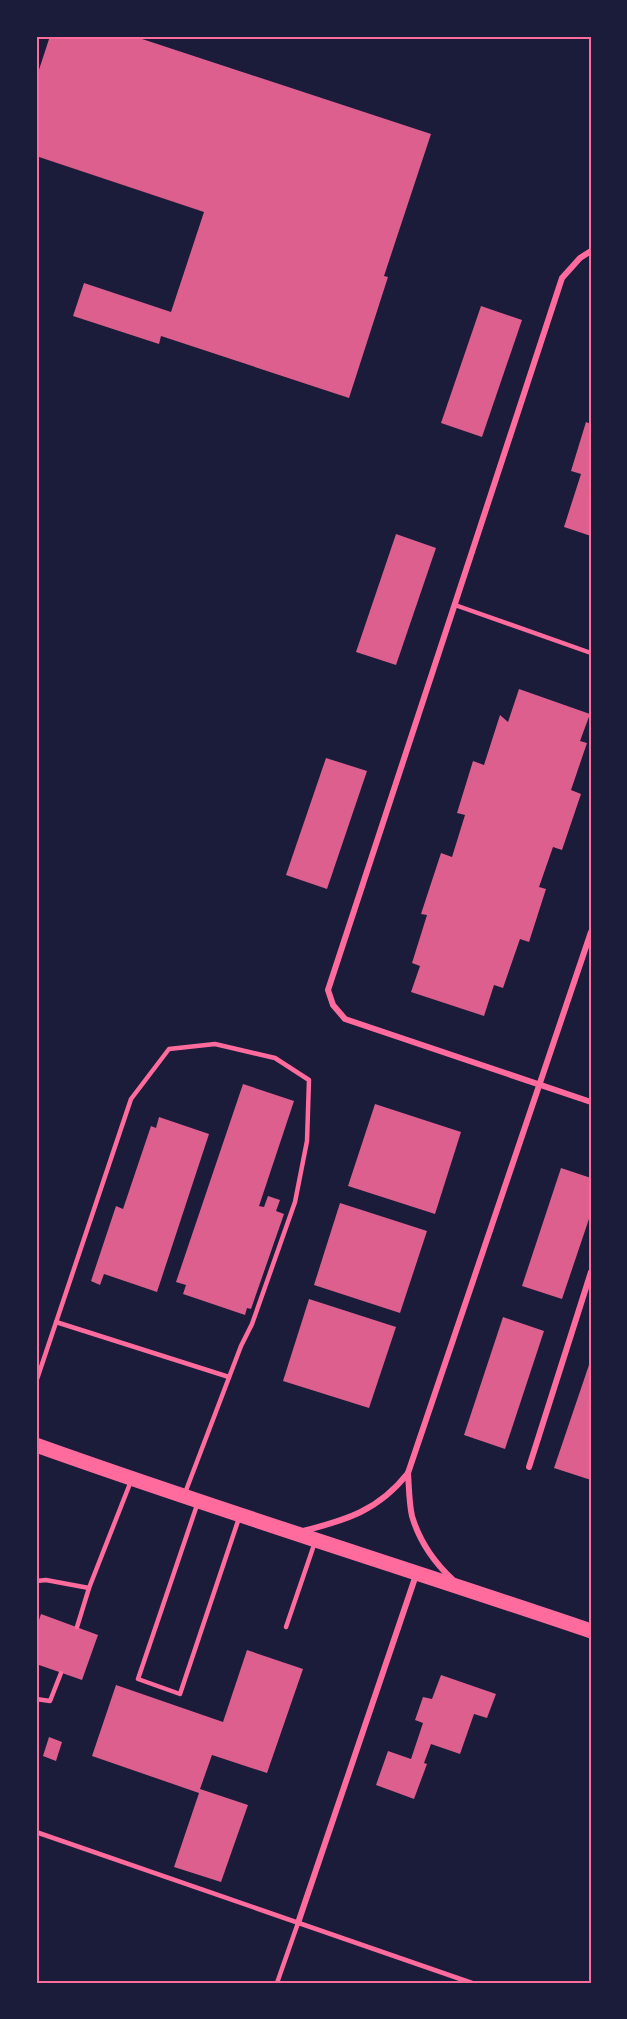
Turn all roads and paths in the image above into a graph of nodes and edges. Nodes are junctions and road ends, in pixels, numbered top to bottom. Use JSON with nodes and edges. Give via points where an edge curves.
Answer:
{"nodes":[{"id":1,"x":591,"y":251,"type":"edge"},
{"id":2,"x":455,"y":605,"type":"junction"},
{"id":3,"x":591,"y":653,"type":"edge"},
{"id":4,"x":591,"y":932,"type":"edge"},
{"id":5,"x":539,"y":1084,"type":"junction"},
{"id":6,"x":591,"y":1102,"type":"edge"},
{"id":7,"x":591,"y":1272,"type":"edge"},
{"id":8,"x":56,"y":1322,"type":"junction"},
{"id":9,"x":229,"y":1377,"type":"junction"},
{"id":10,"x":36,"y":1382,"type":"edge"},
{"id":11,"x":36,"y":1444,"type":"edge"},
{"id":12,"x":529,"y":1467,"type":"dead end"},
{"id":13,"x":408,"y":1473,"type":"junction"},
{"id":14,"x":132,"y":1479,"type":"junction"},
{"id":15,"x":191,"y":1499,"type":"junction"},
{"id":16,"x":240,"y":1515,"type":"junction"},
{"id":17,"x":297,"y":1533,"type":"junction"},
{"id":18,"x":316,"y":1539,"type":"junction"},
{"id":19,"x":417,"y":1571,"type":"junction"},
{"id":20,"x":36,"y":1581,"type":"edge"},
{"id":21,"x":459,"y":1585,"type":"junction"},
{"id":22,"x":89,"y":1588,"type":"junction"},
{"id":23,"x":76,"y":1627,"type":"dead end"},
{"id":24,"x":286,"y":1627,"type":"dead end"},
{"id":25,"x":591,"y":1631,"type":"edge"},
{"id":26,"x":61,"y":1673,"type":"dead end"},
{"id":27,"x":36,"y":1699,"type":"edge"},
{"id":28,"x":36,"y":1832,"type":"edge"},
{"id":29,"x":298,"y":1923,"type":"junction"},
{"id":30,"x":277,"y":1983,"type":"edge"},
{"id":31,"x":472,"y":1983,"type":"edge"}],
"edges":[{"from":1,"to":2,"type":"street","via":[[562,278]]},
{"from":2,"to":3,"type":"lane"},
{"from":2,"to":5,"type":"street","via":[[328,990],[333,1005],[345,1019]]},
{"from":4,"to":5,"type":"street"},
{"from":5,"to":6,"type":"street"},
{"from":5,"to":13,"type":"street"},
{"from":7,"to":12,"type":"street"},
{"from":8,"to":9,"type":"lane"},
{"from":8,"to":9,"type":"lane","via":[[131,1100],[169,1049],[215,1044],[275,1058],[309,1080],[307,1141],[295,1202]]},
{"from":8,"to":10,"type":"lane"},
{"from":9,"to":15,"type":"lane"},
{"from":11,"to":14,"type":"main road"},
{"from":13,"to":17,"type":"street","via":[[372,1508]]},
{"from":13,"to":21,"type":"street","via":[[412,1515],[427,1550]]},
{"from":14,"to":15,"type":"main road"},
{"from":14,"to":22,"type":"lane"},
{"from":15,"to":16,"type":"main road"},
{"from":15,"to":16,"type":"lane","via":[[138,1679],[180,1694]]},
{"from":16,"to":17,"type":"main road"},
{"from":17,"to":18,"type":"main road"},
{"from":18,"to":19,"type":"main road"},
{"from":18,"to":24,"type":"lane"},
{"from":19,"to":21,"type":"main road"},
{"from":19,"to":29,"type":"street"},
{"from":20,"to":22,"type":"lane"},
{"from":21,"to":25,"type":"main road"},
{"from":22,"to":23,"type":"lane"},
{"from":26,"to":27,"type":"lane","via":[[50,1701]]},
{"from":28,"to":29,"type":"lane"},
{"from":29,"to":30,"type":"lane"},
{"from":29,"to":31,"type":"lane"}]}
